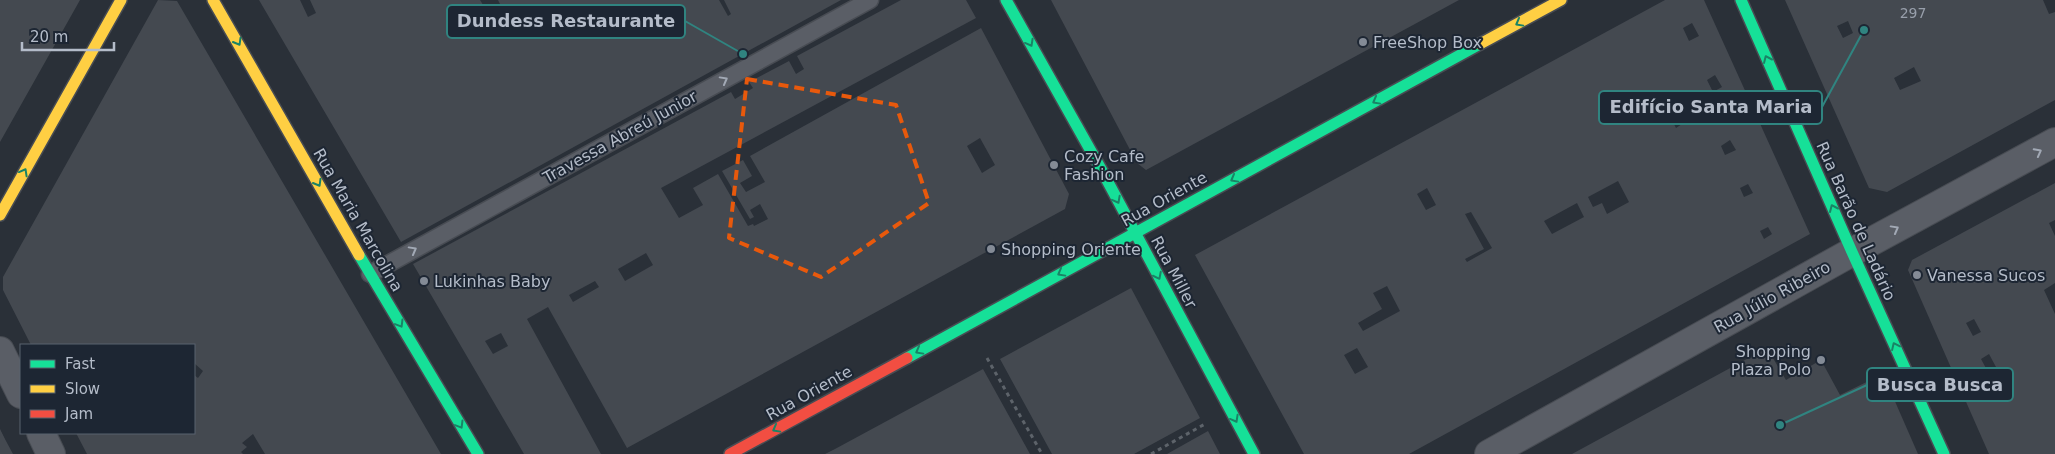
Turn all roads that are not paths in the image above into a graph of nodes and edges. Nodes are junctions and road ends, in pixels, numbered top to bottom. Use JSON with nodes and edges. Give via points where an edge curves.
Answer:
{"nodes":[{"id":1,"x":121,"y":0,"type":"edge"},
{"id":2,"x":213,"y":0,"type":"edge"},
{"id":3,"x":870,"y":0,"type":"edge"},
{"id":4,"x":1006,"y":0,"type":"edge"},
{"id":5,"x":1562,"y":0,"type":"edge"},
{"id":6,"x":1741,"y":0,"type":"edge"},
{"id":7,"x":2055,"y":142,"type":"edge"},
{"id":8,"x":0,"y":215,"type":"edge"},
{"id":9,"x":1135,"y":233,"type":"junction"},
{"id":10,"x":1852,"y":252,"type":"junction"},
{"id":11,"x":370,"y":274,"type":"junction"},
{"id":12,"x":0,"y":351,"type":"edge"},
{"id":13,"x":20,"y":392,"type":"edge"},
{"id":14,"x":41,"y":434,"type":"edge"},
{"id":15,"x":51,"y":454,"type":"edge"},
{"id":16,"x":478,"y":454,"type":"edge"},
{"id":17,"x":730,"y":454,"type":"edge"},
{"id":18,"x":1254,"y":454,"type":"edge"},
{"id":19,"x":1489,"y":454,"type":"edge"},
{"id":20,"x":1944,"y":454,"type":"edge"}],
"edges":[{"from":8,"to":1,"type":"main road","one_way":true},
{"from":2,"to":11,"type":"main road","name":"Rua Maria Marcolina","one_way":true},
{"from":11,"to":3,"type":"lane","name":"Travessa Abreú Junior","one_way":true},
{"from":4,"to":9,"type":"main road","name":"Rua Miller","one_way":true},
{"from":5,"to":9,"type":"main road","name":"Rua Oriente","one_way":true},
{"from":10,"to":6,"type":"main road","name":"Rua Barão de Ladário","one_way":true},
{"from":10,"to":7,"type":"street","name":"Rua Júlio Ribeiro","one_way":true},
{"from":9,"to":17,"type":"main road","name":"Rua Oriente","one_way":true},
{"from":9,"to":18,"type":"main road","name":"Rua Miller","one_way":true},
{"from":10,"to":19,"type":"street","name":"Rua Júlio Ribeiro"},
{"from":20,"to":10,"type":"main road","name":"Rua Barão de Ladário","one_way":true},
{"from":11,"to":16,"type":"main road","name":"Rua Maria Marcolina","one_way":true},
{"from":12,"to":13,"type":"street"},
{"from":14,"to":15,"type":"street"}]}
